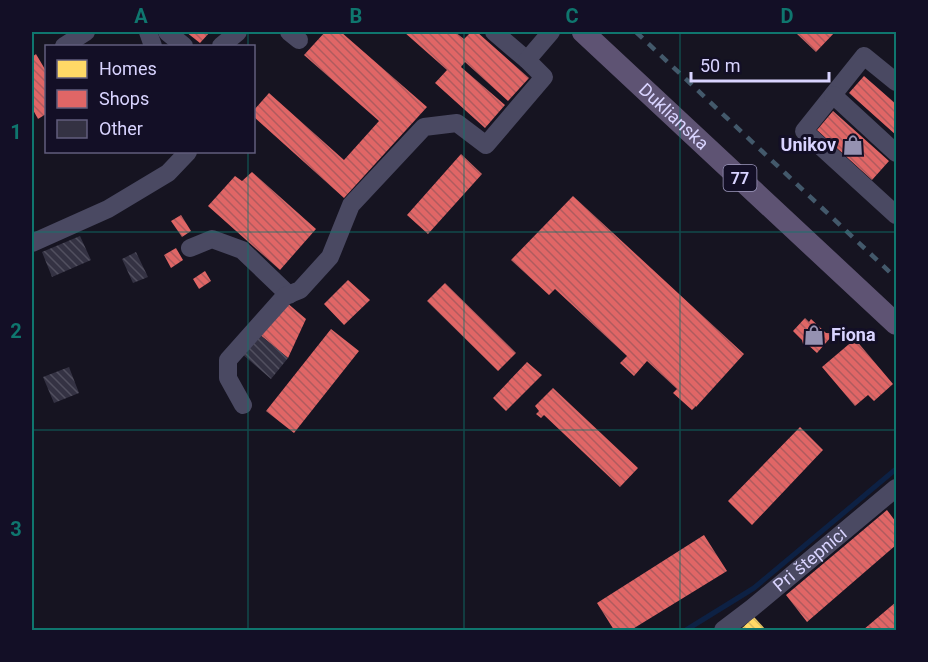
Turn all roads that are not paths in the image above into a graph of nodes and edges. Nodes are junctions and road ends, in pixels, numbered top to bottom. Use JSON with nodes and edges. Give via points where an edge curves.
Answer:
{"nodes":[{"id":1,"x":86,"y":32,"type":"edge"},
{"id":2,"x":167,"y":32,"type":"edge"},
{"id":3,"x":238,"y":32,"type":"edge"},
{"id":4,"x":494,"y":32,"type":"edge"},
{"id":5,"x":551,"y":32,"type":"edge"},
{"id":6,"x":583,"y":32,"type":"edge"},
{"id":7,"x":66,"y":45,"type":"edge"},
{"id":8,"x":183,"y":45,"type":"edge"},
{"id":9,"x":223,"y":45,"type":"edge"},
{"id":10,"x":526,"y":60,"type":"junction"},
{"id":11,"x":897,"y":82,"type":"edge"},
{"id":12,"x":832,"y":95,"type":"junction"},
{"id":13,"x":187,"y":153,"type":"edge"},
{"id":14,"x":897,"y":153,"type":"edge"},
{"id":15,"x":897,"y":215,"type":"edge"},
{"id":16,"x":32,"y":243,"type":"edge"},
{"id":17,"x":190,"y":248,"type":"dead end"},
{"id":18,"x":289,"y":295,"type":"junction"},
{"id":19,"x":897,"y":324,"type":"edge"},
{"id":20,"x":243,"y":405,"type":"dead end"},
{"id":21,"x":897,"y":488,"type":"edge"},
{"id":22,"x":723,"y":630,"type":"edge"}],
"edges":[{"from":1,"to":7,"type":"street"},
{"from":2,"to":8,"type":"street"},
{"from":3,"to":9,"type":"street"},
{"from":4,"to":10,"type":"street"},
{"from":5,"to":10,"type":"street"},
{"from":6,"to":19,"type":"main road","name":"Duklianska","number":"77"},
{"from":10,"to":18,"type":"street","via":[[544,77],[486,145],[457,123],[424,127],[351,205],[330,257],[300,290]]},
{"from":11,"to":12,"type":"street","via":[[864,56]]},
{"from":12,"to":14,"type":"street"},
{"from":12,"to":15,"type":"street","via":[[804,131]]},
{"from":13,"to":16,"type":"street","via":[[168,173],[108,209]]},
{"from":17,"to":18,"type":"street","via":[[212,239],[242,250]]},
{"from":18,"to":20,"type":"street","via":[[228,360],[228,378]]},
{"from":21,"to":22,"type":"street","name":"Pri štepnici"}]}
